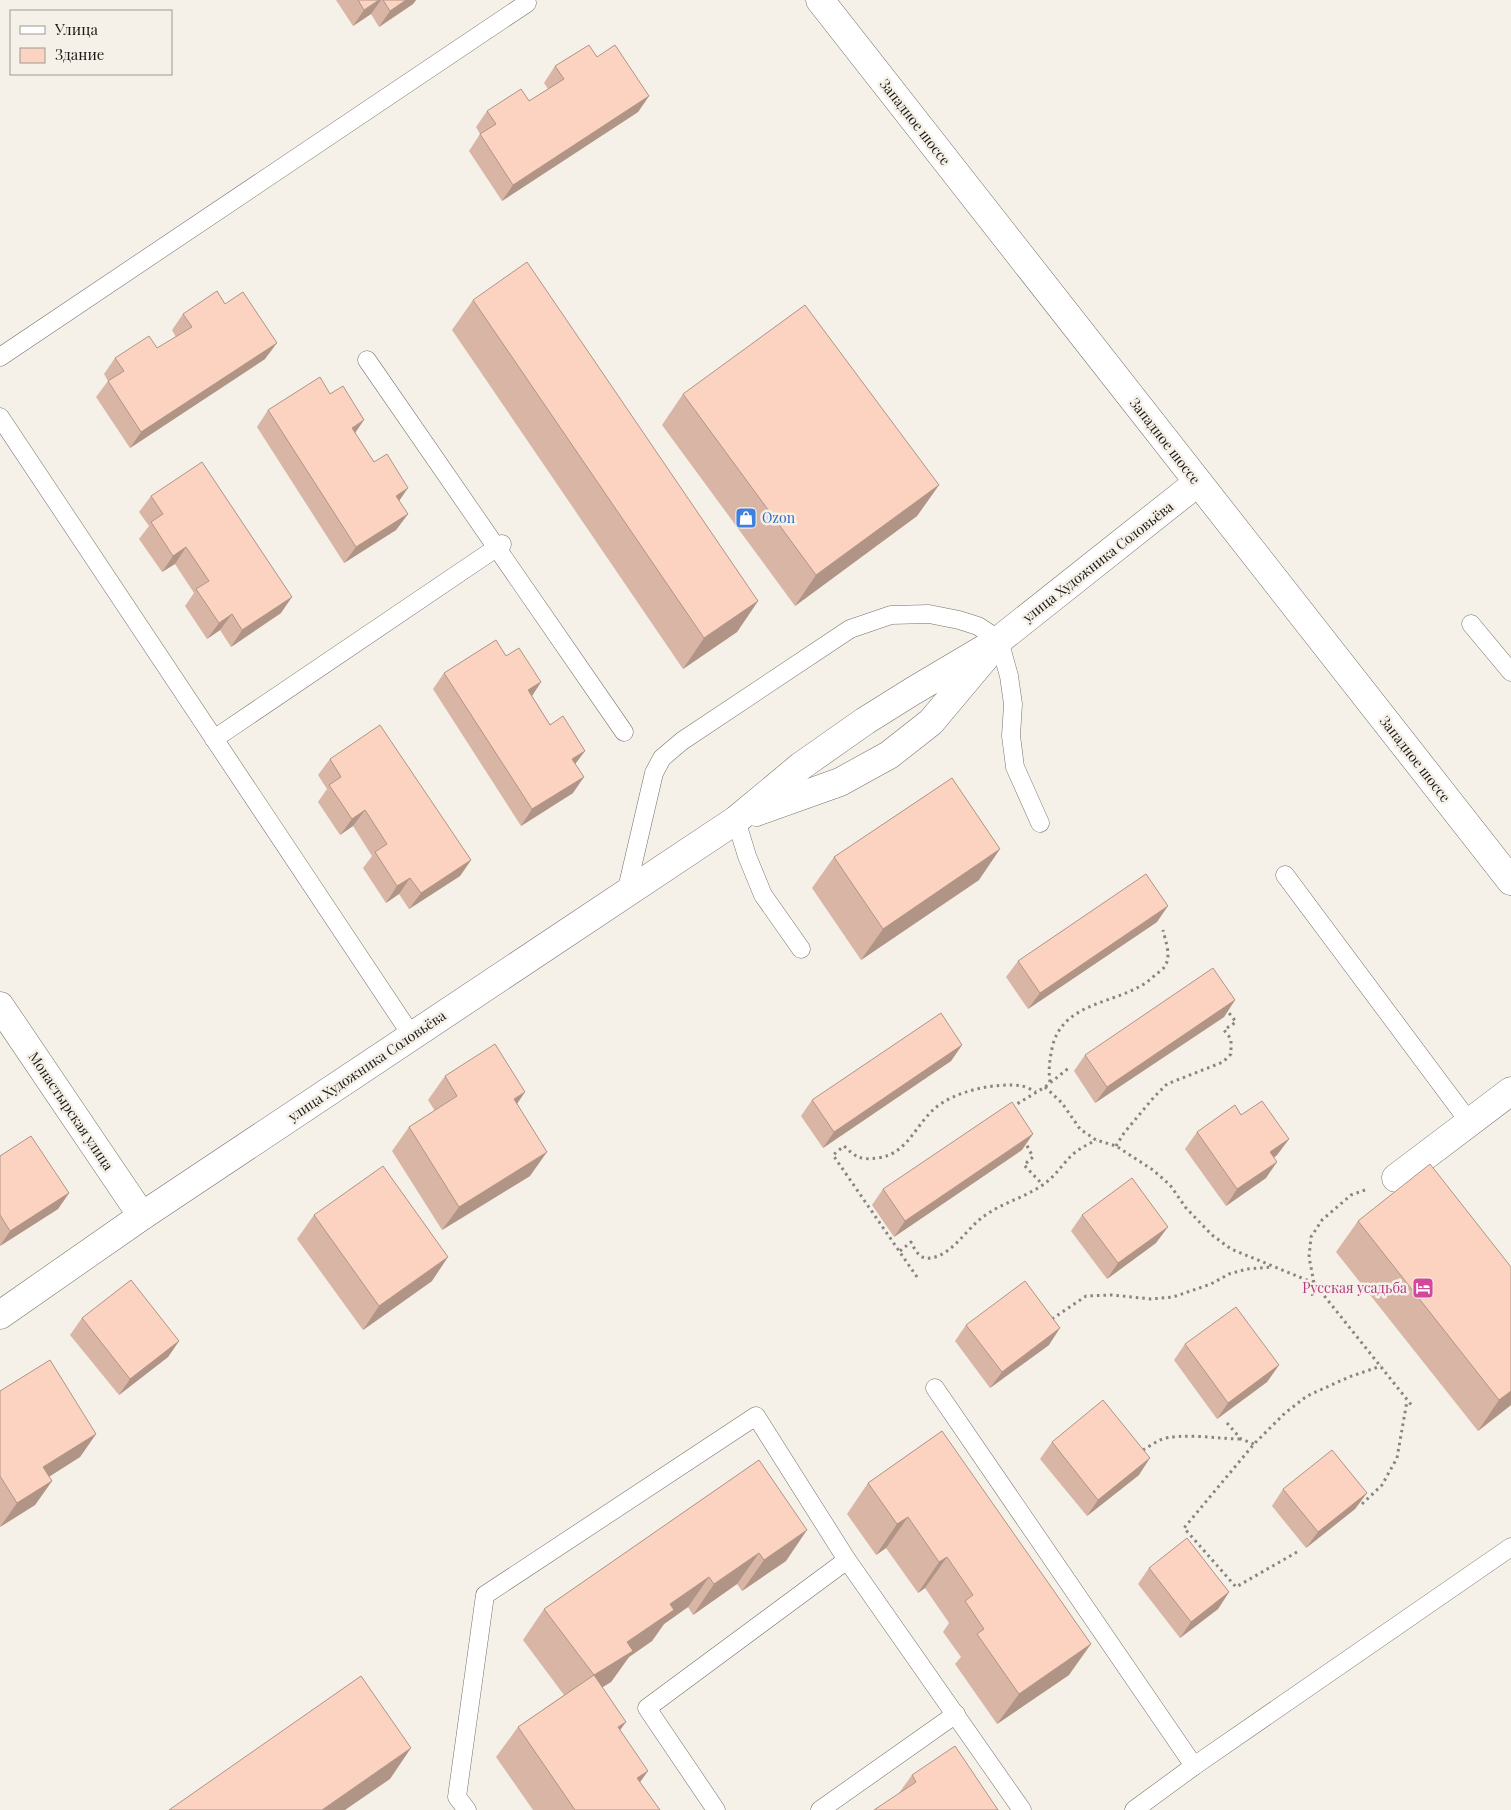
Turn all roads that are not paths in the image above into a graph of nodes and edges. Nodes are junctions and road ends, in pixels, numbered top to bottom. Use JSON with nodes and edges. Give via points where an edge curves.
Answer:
{"nodes":[{"id":1,"x":820,"y":0,"type":"edge"},
{"id":2,"x":526,"y":3,"type":"dead end"},
{"id":3,"x":0,"y":357,"type":"edge"},
{"id":4,"x":368,"y":360,"type":"dead end"},
{"id":5,"x":0,"y":418,"type":"edge"},
{"id":6,"x":1197,"y":483,"type":"junction"},
{"id":7,"x":499,"y":546,"type":"junction"},
{"id":8,"x":1471,"y":624,"type":"dead end"},
{"id":9,"x":999,"y":640,"type":"junction"},
{"id":10,"x":1511,"y":672,"type":"edge"},
{"id":11,"x":624,"y":732,"type":"dead end"},
{"id":12,"x":214,"y":739,"type":"junction"},
{"id":13,"x":736,"y":820,"type":"junction"},
{"id":14,"x":1040,"y":823,"type":"dead end"},
{"id":15,"x":1509,"y":873,"type":"edge"},
{"id":16,"x":1285,"y":875,"type":"dead end"},
{"id":17,"x":626,"y":893,"type":"junction"},
{"id":18,"x":801,"y":949,"type":"dead end"},
{"id":19,"x":0,"y":1006,"type":"edge"},
{"id":20,"x":412,"y":1036,"type":"junction"},
{"id":21,"x":1511,"y":1091,"type":"edge"},
{"id":22,"x":1470,"y":1123,"type":"junction"},
{"id":23,"x":1396,"y":1178,"type":"road end"},
{"id":24,"x":142,"y":1216,"type":"junction"},
{"id":25,"x":0,"y":1315,"type":"edge"},
{"id":26,"x":935,"y":1388,"type":"dead end"},
{"id":27,"x":1511,"y":1547,"type":"edge"},
{"id":28,"x":846,"y":1560,"type":"junction"},
{"id":29,"x":956,"y":1714,"type":"junction"},
{"id":30,"x":1194,"y":1766,"type":"junction"},
{"id":31,"x":467,"y":1810,"type":"edge"},
{"id":32,"x":716,"y":1810,"type":"edge"},
{"id":33,"x":820,"y":1810,"type":"edge"},
{"id":34,"x":1022,"y":1810,"type":"edge"},
{"id":35,"x":1134,"y":1810,"type":"edge"}],
"edges":[{"from":1,"to":6,"type":"street","name":"Западное шоссе"},
{"from":2,"to":3,"type":"lane"},
{"from":4,"to":7,"type":"lane"},
{"from":5,"to":12,"type":"lane"},
{"from":6,"to":9,"type":"street","name":"улица Художника Соловьёва"},
{"from":6,"to":15,"type":"street","name":"Западное шоссе"},
{"from":7,"to":11,"type":"lane"},
{"from":7,"to":12,"type":"lane"},
{"from":8,"to":10,"type":"lane"},
{"from":9,"to":13,"type":"street","name":"улица Художника Соловьёва","via":[[866,721],[801,766]]},
{"from":9,"to":13,"type":"street","name":"улица Художника Соловьёва","via":[[932,722],[889,755],[840,782]]},
{"from":9,"to":14,"type":"lane","via":[[1012,694],[1011,736],[1015,767]]},
{"from":9,"to":17,"type":"lane","via":[[978,626],[958,620],[928,614],[891,615],[850,629],[682,741],[662,758],[654,773]]},
{"from":12,"to":20,"type":"lane"},
{"from":13,"to":17,"type":"street","name":"улица Художника Соловьёва"},
{"from":13,"to":18,"type":"lane","via":[[763,894]]},
{"from":16,"to":22,"type":"lane"},
{"from":17,"to":20,"type":"street","name":"улица Художника Соловьёва"},
{"from":19,"to":24,"type":"street","name":"Монастырская улица"},
{"from":20,"to":24,"type":"street","name":"улица Художника Соловьёва"},
{"from":21,"to":22,"type":"street"},
{"from":22,"to":23,"type":"street"},
{"from":24,"to":25,"type":"street","name":"улица Художника Соловьёва"},
{"from":26,"to":30,"type":"lane"},
{"from":27,"to":30,"type":"lane"},
{"from":28,"to":29,"type":"lane"},
{"from":28,"to":31,"type":"lane","via":[[756,1416],[739,1427],[485,1595],[457,1797]]},
{"from":28,"to":32,"type":"lane","via":[[647,1708]]},
{"from":29,"to":33,"type":"lane"},
{"from":29,"to":34,"type":"lane"},
{"from":30,"to":35,"type":"lane"}]}
